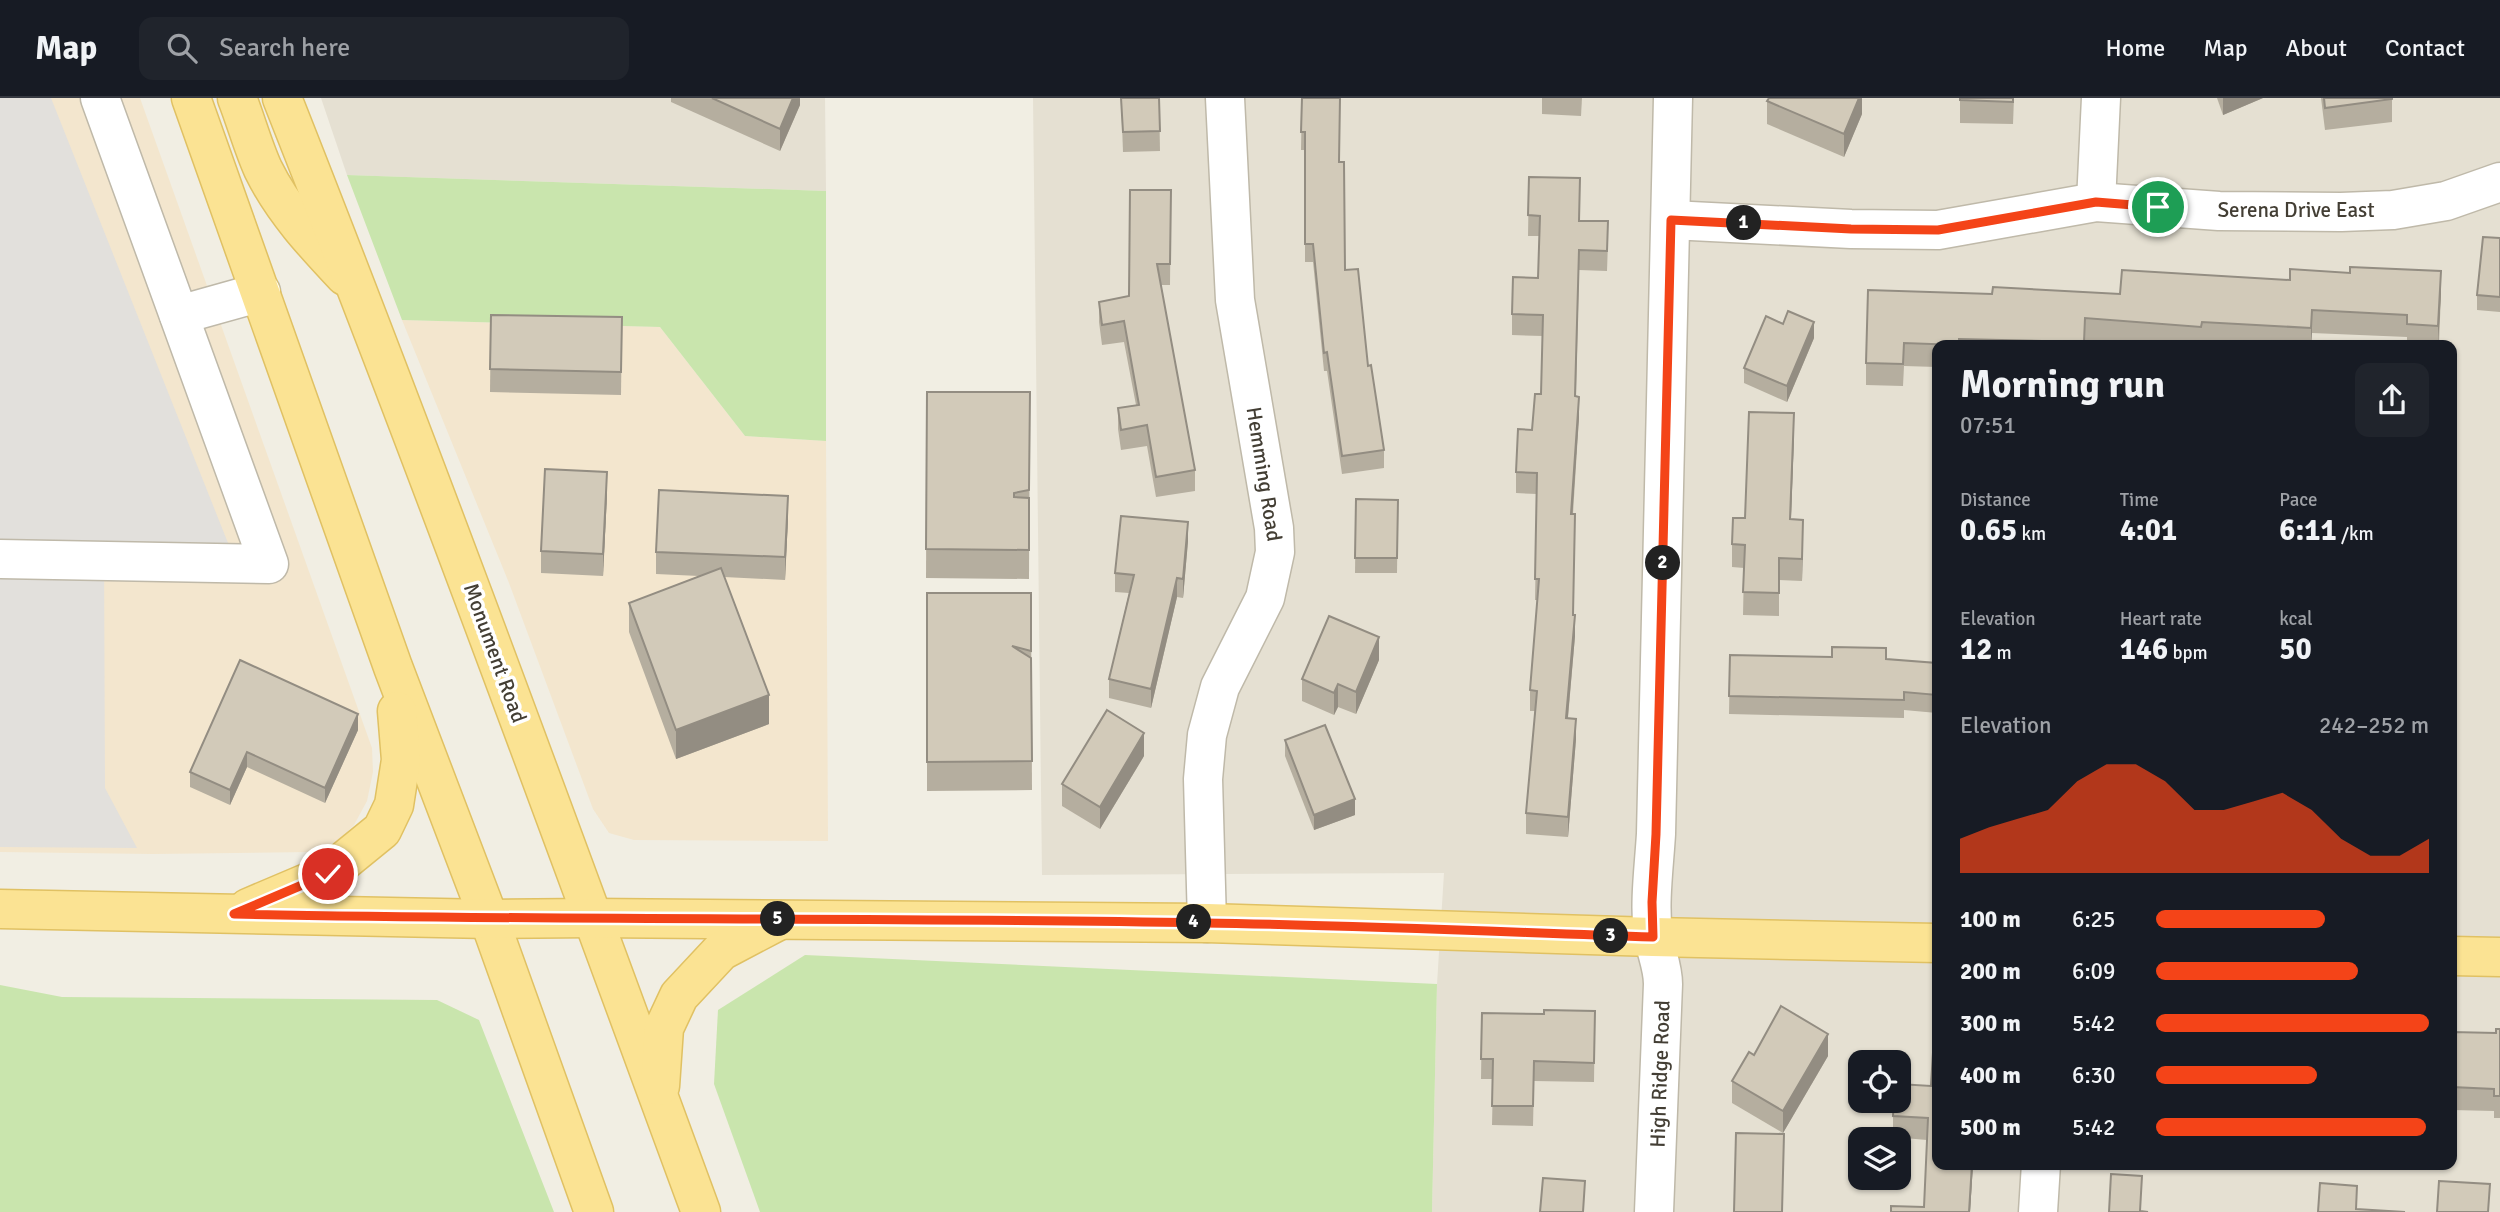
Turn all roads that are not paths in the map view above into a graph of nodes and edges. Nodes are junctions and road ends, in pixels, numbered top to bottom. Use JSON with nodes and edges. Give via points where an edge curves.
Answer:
{"nodes":[{"id":1,"x":100,"y":98,"type":"edge"},
{"id":2,"x":191,"y":98,"type":"edge"},
{"id":3,"x":237,"y":98,"type":"edge"},
{"id":4,"x":282,"y":98,"type":"edge"},
{"id":5,"x":1224,"y":98,"type":"edge"},
{"id":6,"x":1672,"y":98,"type":"edge"},
{"id":7,"x":2101,"y":98,"type":"edge"},
{"id":8,"x":2500,"y":182,"type":"edge"},
{"id":9,"x":2096,"y":202,"type":"junction"},
{"id":10,"x":1671,"y":220,"type":"junction"},
{"id":11,"x":358,"y":290,"type":"junction"},
{"id":12,"x":261,"y":292,"type":"junction"},
{"id":13,"x":179,"y":315,"type":"junction"},
{"id":14,"x":0,"y":559,"type":"edge"},
{"id":15,"x":393,"y":667,"type":"junction"},
{"id":16,"x":0,"y":909,"type":"edge"},
{"id":17,"x":234,"y":914,"type":"junction"},
{"id":18,"x":592,"y":918,"type":"junction"},
{"id":19,"x":489,"y":919,"type":"junction"},
{"id":20,"x":781,"y":919,"type":"junction"},
{"id":21,"x":1207,"y":923,"type":"junction"},
{"id":22,"x":1653,"y":937,"type":"junction"},
{"id":23,"x":1932,"y":943,"type":"edge"},
{"id":24,"x":2457,"y":956,"type":"edge"},
{"id":25,"x":2500,"y":957,"type":"edge"},
{"id":26,"x":659,"y":1098,"type":"junction"},
{"id":27,"x":2041,"y":1170,"type":"edge"},
{"id":28,"x":594,"y":1212,"type":"edge"},
{"id":29,"x":701,"y":1212,"type":"edge"},
{"id":30,"x":1654,"y":1212,"type":"edge"},
{"id":31,"x":2038,"y":1212,"type":"edge"}],
"edges":[{"from":1,"to":13,"type":"street"},
{"from":2,"to":12,"type":"main road"},
{"from":3,"to":11,"type":"main road","via":[[263,168],[283,203]]},
{"from":4,"to":11,"type":"main road","name":"Monument Road"},
{"from":5,"to":21,"type":"street","name":"Hemming Road","via":[[1235,300],[1275,552],[1265,598],[1220,687],[1206,735]]},
{"from":6,"to":10,"type":"street","name":"High Ridge Road"},
{"from":7,"to":9,"type":"street"},
{"from":8,"to":9,"type":"street","name":"Serena Drive East","via":[[2446,201],[2380,210],[2219,211]]},
{"from":9,"to":10,"type":"street","name":"Serena Drive East","via":[[1938,230]]},
{"from":10,"to":22,"type":"street","name":"High Ridge Road"},
{"from":11,"to":18,"type":"main road","name":"Monument Road"},
{"from":12,"to":13,"type":"street"},
{"from":12,"to":15,"type":"main road"},
{"from":13,"to":14,"type":"street","via":[[270,564]]},
{"from":15,"to":17,"type":"main road","via":[[401,760],[394,805],[382,830],[328,874]]},
{"from":15,"to":19,"type":"main road"},
{"from":16,"to":17,"type":"main road"},
{"from":17,"to":19,"type":"main road"},
{"from":18,"to":19,"type":"main road"},
{"from":18,"to":20,"type":"main road"},
{"from":18,"to":26,"type":"main road","name":"Monument Road"},
{"from":19,"to":28,"type":"main road"},
{"from":20,"to":21,"type":"main road"},
{"from":20,"to":26,"type":"main road","via":[[722,951],[679,996],[664,1028]]},
{"from":21,"to":22,"type":"main road"},
{"from":22,"to":23,"type":"main road"},
{"from":22,"to":30,"type":"street","name":"High Ridge Road","via":[[1664,984]]},
{"from":24,"to":25,"type":"main road"},
{"from":26,"to":29,"type":"main road","name":"Monument Road"},
{"from":27,"to":31,"type":"street"}]}
